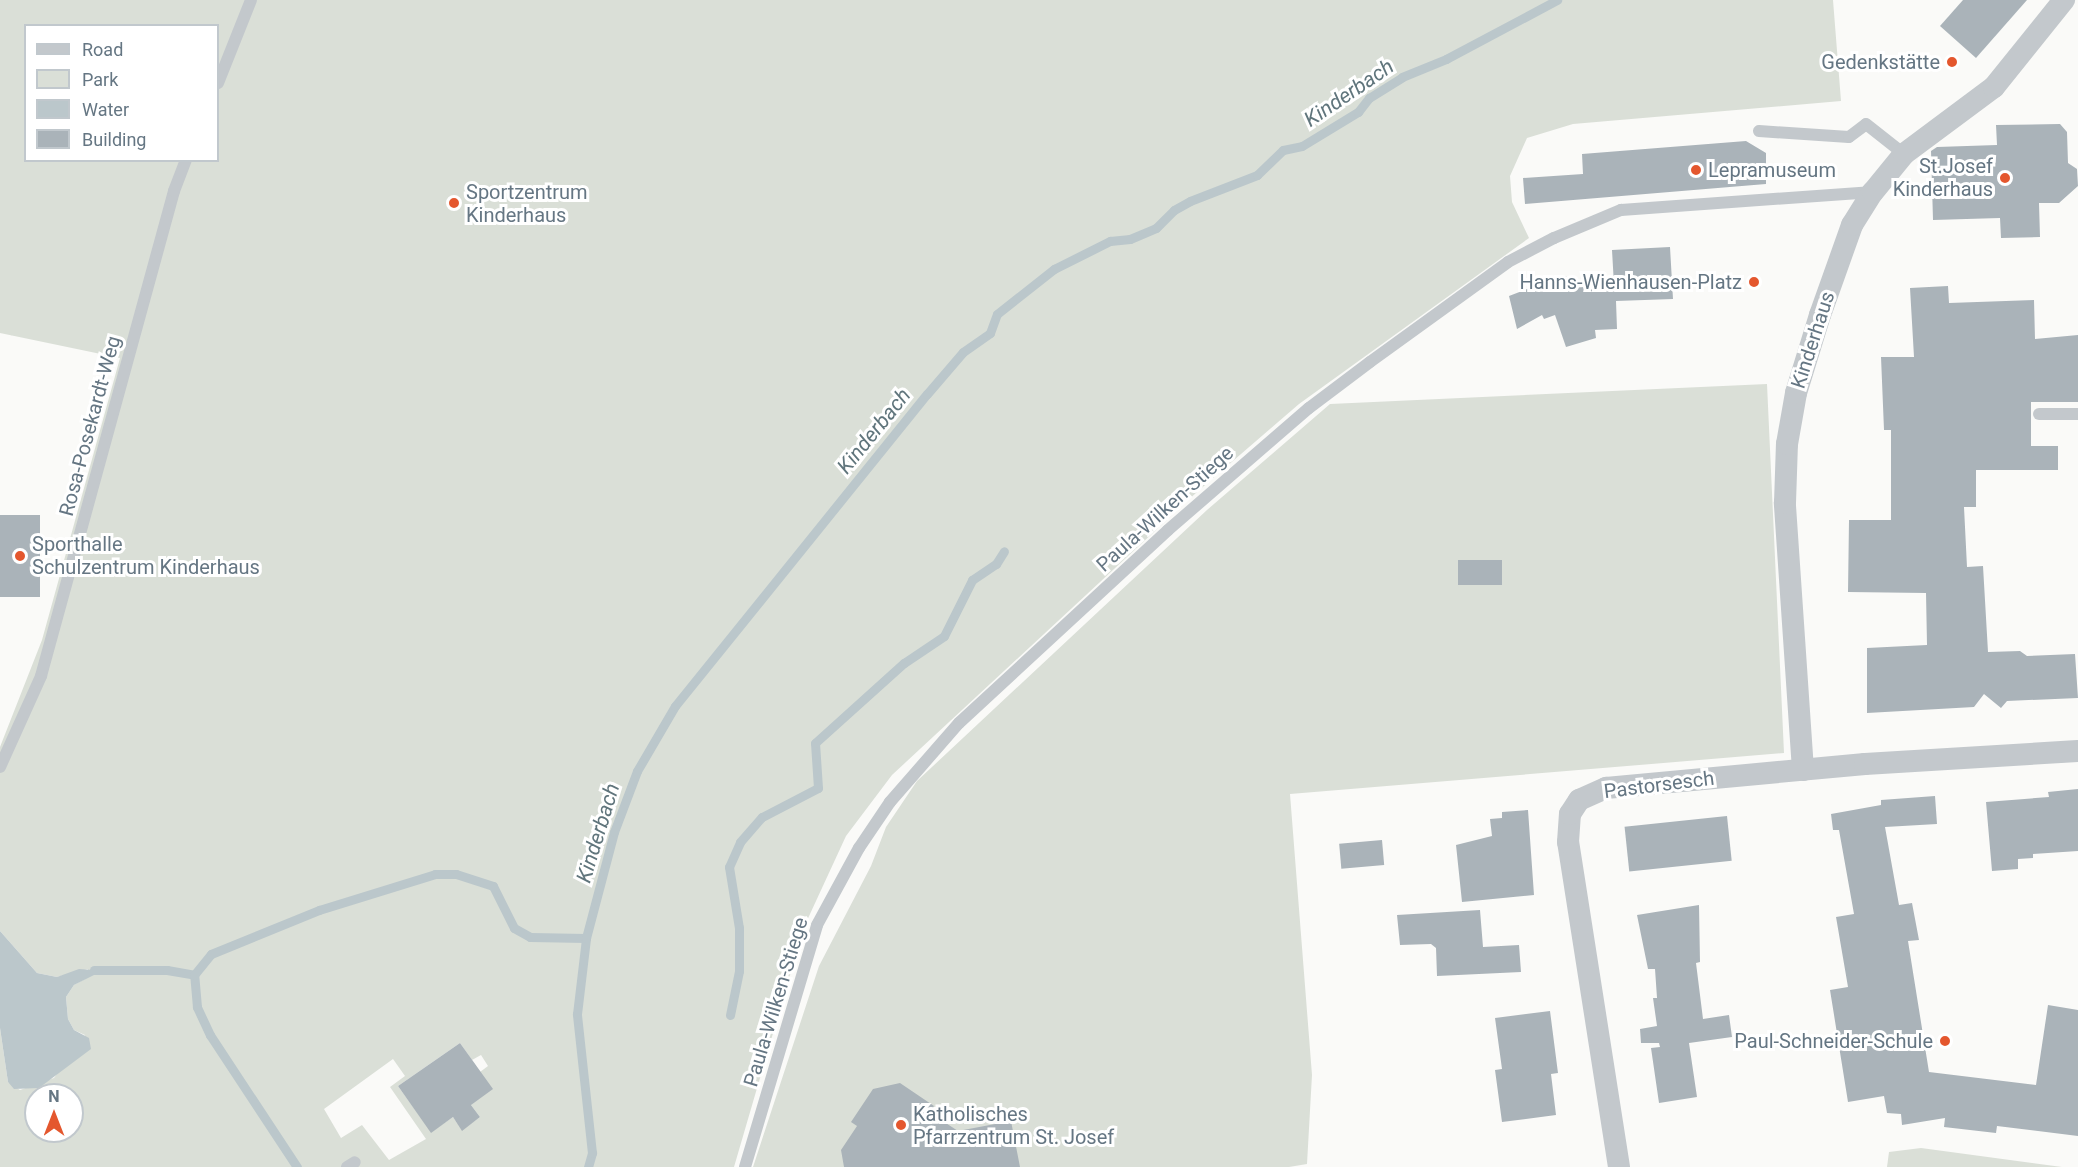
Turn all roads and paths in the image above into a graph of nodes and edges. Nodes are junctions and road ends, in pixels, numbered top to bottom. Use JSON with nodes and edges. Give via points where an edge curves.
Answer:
{"nodes":[{"id":1,"x":251,"y":0,"type":"edge"},
{"id":2,"x":2064,"y":0,"type":"edge"},
{"id":3,"x":219,"y":80,"type":"edge"},
{"id":4,"x":1759,"y":130,"type":"dead end"},
{"id":5,"x":1904,"y":154,"type":"junction"},
{"id":6,"x":185,"y":162,"type":"edge"},
{"id":7,"x":1873,"y":192,"type":"junction"},
{"id":8,"x":2039,"y":414,"type":"dead end"},
{"id":9,"x":2078,"y":414,"type":"edge"},
{"id":10,"x":2078,"y":751,"type":"edge"},
{"id":11,"x":0,"y":767,"type":"edge"},
{"id":12,"x":1803,"y":770,"type":"junction"},
{"id":13,"x":745,"y":1167,"type":"edge"},
{"id":14,"x":1619,"y":1167,"type":"edge"}],
"edges":[{"from":1,"to":3,"type":"lane"},
{"from":2,"to":5,"type":"street","name":"Kinderhaus","via":[[1994,87]]},
{"from":4,"to":5,"type":"lane","via":[[1849,137],[1866,124]]},
{"from":5,"to":7,"type":"street","name":"Kinderhaus"},
{"from":6,"to":11,"type":"lane","name":"Rosa-Posekardt-Weg","via":[[166,219],[51,643],[20,728]]},
{"from":7,"to":12,"type":"street","name":"Kinderhaus","via":[[1852,225],[1820,315],[1796,393],[1786,444],[1785,503]]},
{"from":7,"to":13,"type":"lane","name":"Paula-Wilken-Stiege","via":[[1621,210],[1554,238],[1508,262],[1370,362],[1309,408],[1177,522],[959,723],[896,794],[859,848],[817,925]]},
{"from":8,"to":9,"type":"lane"},
{"from":10,"to":12,"type":"street","name":"Pastorsesch"},
{"from":12,"to":14,"type":"street","name":"Pastorsesch","via":[[1606,788],[1579,800],[1570,814],[1568,842]]}]}
